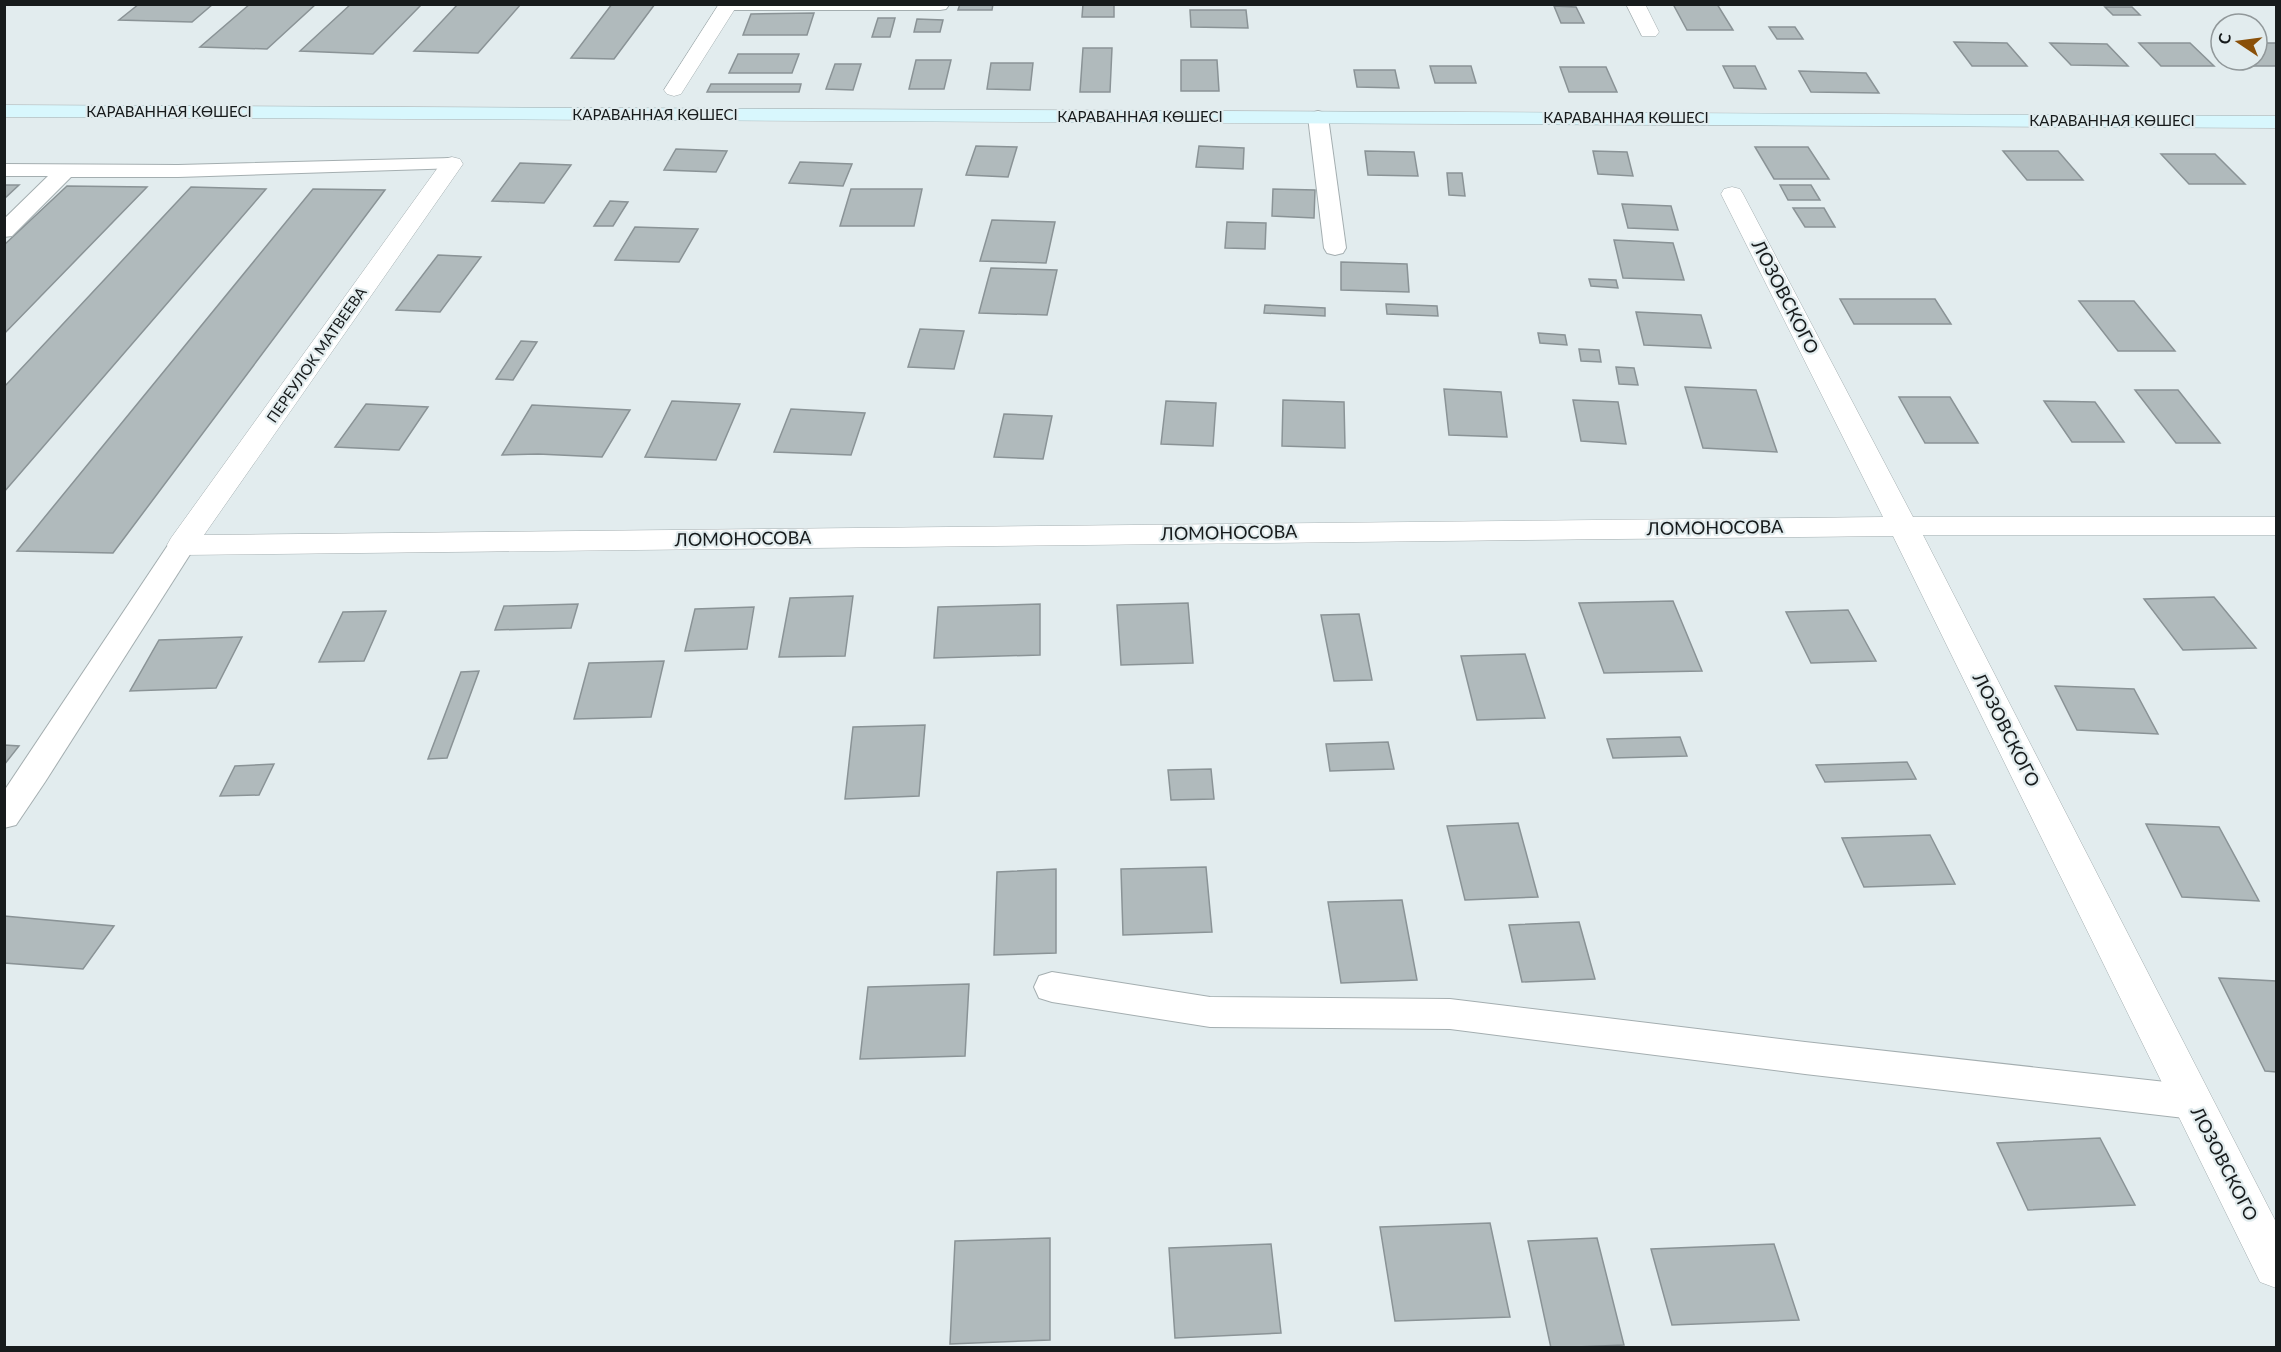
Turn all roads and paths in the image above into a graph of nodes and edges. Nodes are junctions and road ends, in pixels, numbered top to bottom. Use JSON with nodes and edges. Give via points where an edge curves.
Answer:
{"nodes":[{"id":1,"x":940,"y":4,"type":"edge"},
{"id":2,"x":1635,"y":4,"type":"edge"},
{"id":3,"x":729,"y":5,"type":"edge"},
{"id":4,"x":1648,"y":32,"type":"dead end"},
{"id":5,"x":674,"y":90,"type":"dead end"},
{"id":6,"x":9,"y":111,"type":"edge"},
{"id":7,"x":1318,"y":117,"type":"junction"},
{"id":8,"x":2277,"y":122,"type":"edge"},
{"id":9,"x":452,"y":164,"type":"joint"},
{"id":10,"x":4,"y":170,"type":"edge"},
{"id":11,"x":66,"y":170,"type":"junction"},
{"id":12,"x":1732,"y":194,"type":"dead end"},
{"id":13,"x":4,"y":231,"type":"edge"},
{"id":14,"x":1335,"y":248,"type":"dead end"},
{"id":15,"x":1903,"y":526,"type":"junction"},
{"id":16,"x":2277,"y":526,"type":"edge"},
{"id":17,"x":182,"y":545,"type":"junction"},
{"id":18,"x":4,"y":816,"type":"edge"},
{"id":19,"x":1052,"y":987,"type":"dead end"},
{"id":20,"x":2193,"y":1102,"type":"junction"},
{"id":21,"x":2277,"y":1267,"type":"edge"}],
"edges":[{"from":1,"to":3,"type":"lane"},
{"from":2,"to":4,"type":"street"},
{"from":3,"to":5,"type":"street"},
{"from":6,"to":7,"type":"main road","name":"КАРАВАННАЯ КӨШЕСІ"},
{"from":7,"to":8,"type":"main road","name":"КАРАВАННАЯ КӨШЕСІ"},
{"from":7,"to":14,"type":"lane"},
{"from":9,"to":11,"type":"lane"},
{"from":9,"to":17,"type":"street","name":"ПЕРЕУЛОК МАТВЕЕВА"},
{"from":10,"to":11,"type":"lane"},
{"from":11,"to":13,"type":"lane"},
{"from":12,"to":15,"type":"street","name":"ЛОЗОВСКОГО"},
{"from":15,"to":16,"type":"street","name":"ЛОМОНОСОВА"},
{"from":15,"to":17,"type":"street","name":"ЛОМОНОСОВА"},
{"from":15,"to":20,"type":"street","name":"ЛОЗОВСКОГО"},
{"from":17,"to":18,"type":"lane"},
{"from":19,"to":20,"type":"lane","via":[[1210,1012],[1450,1014]]},
{"from":20,"to":21,"type":"street","name":"ЛОЗОВСКОГО"}]}
